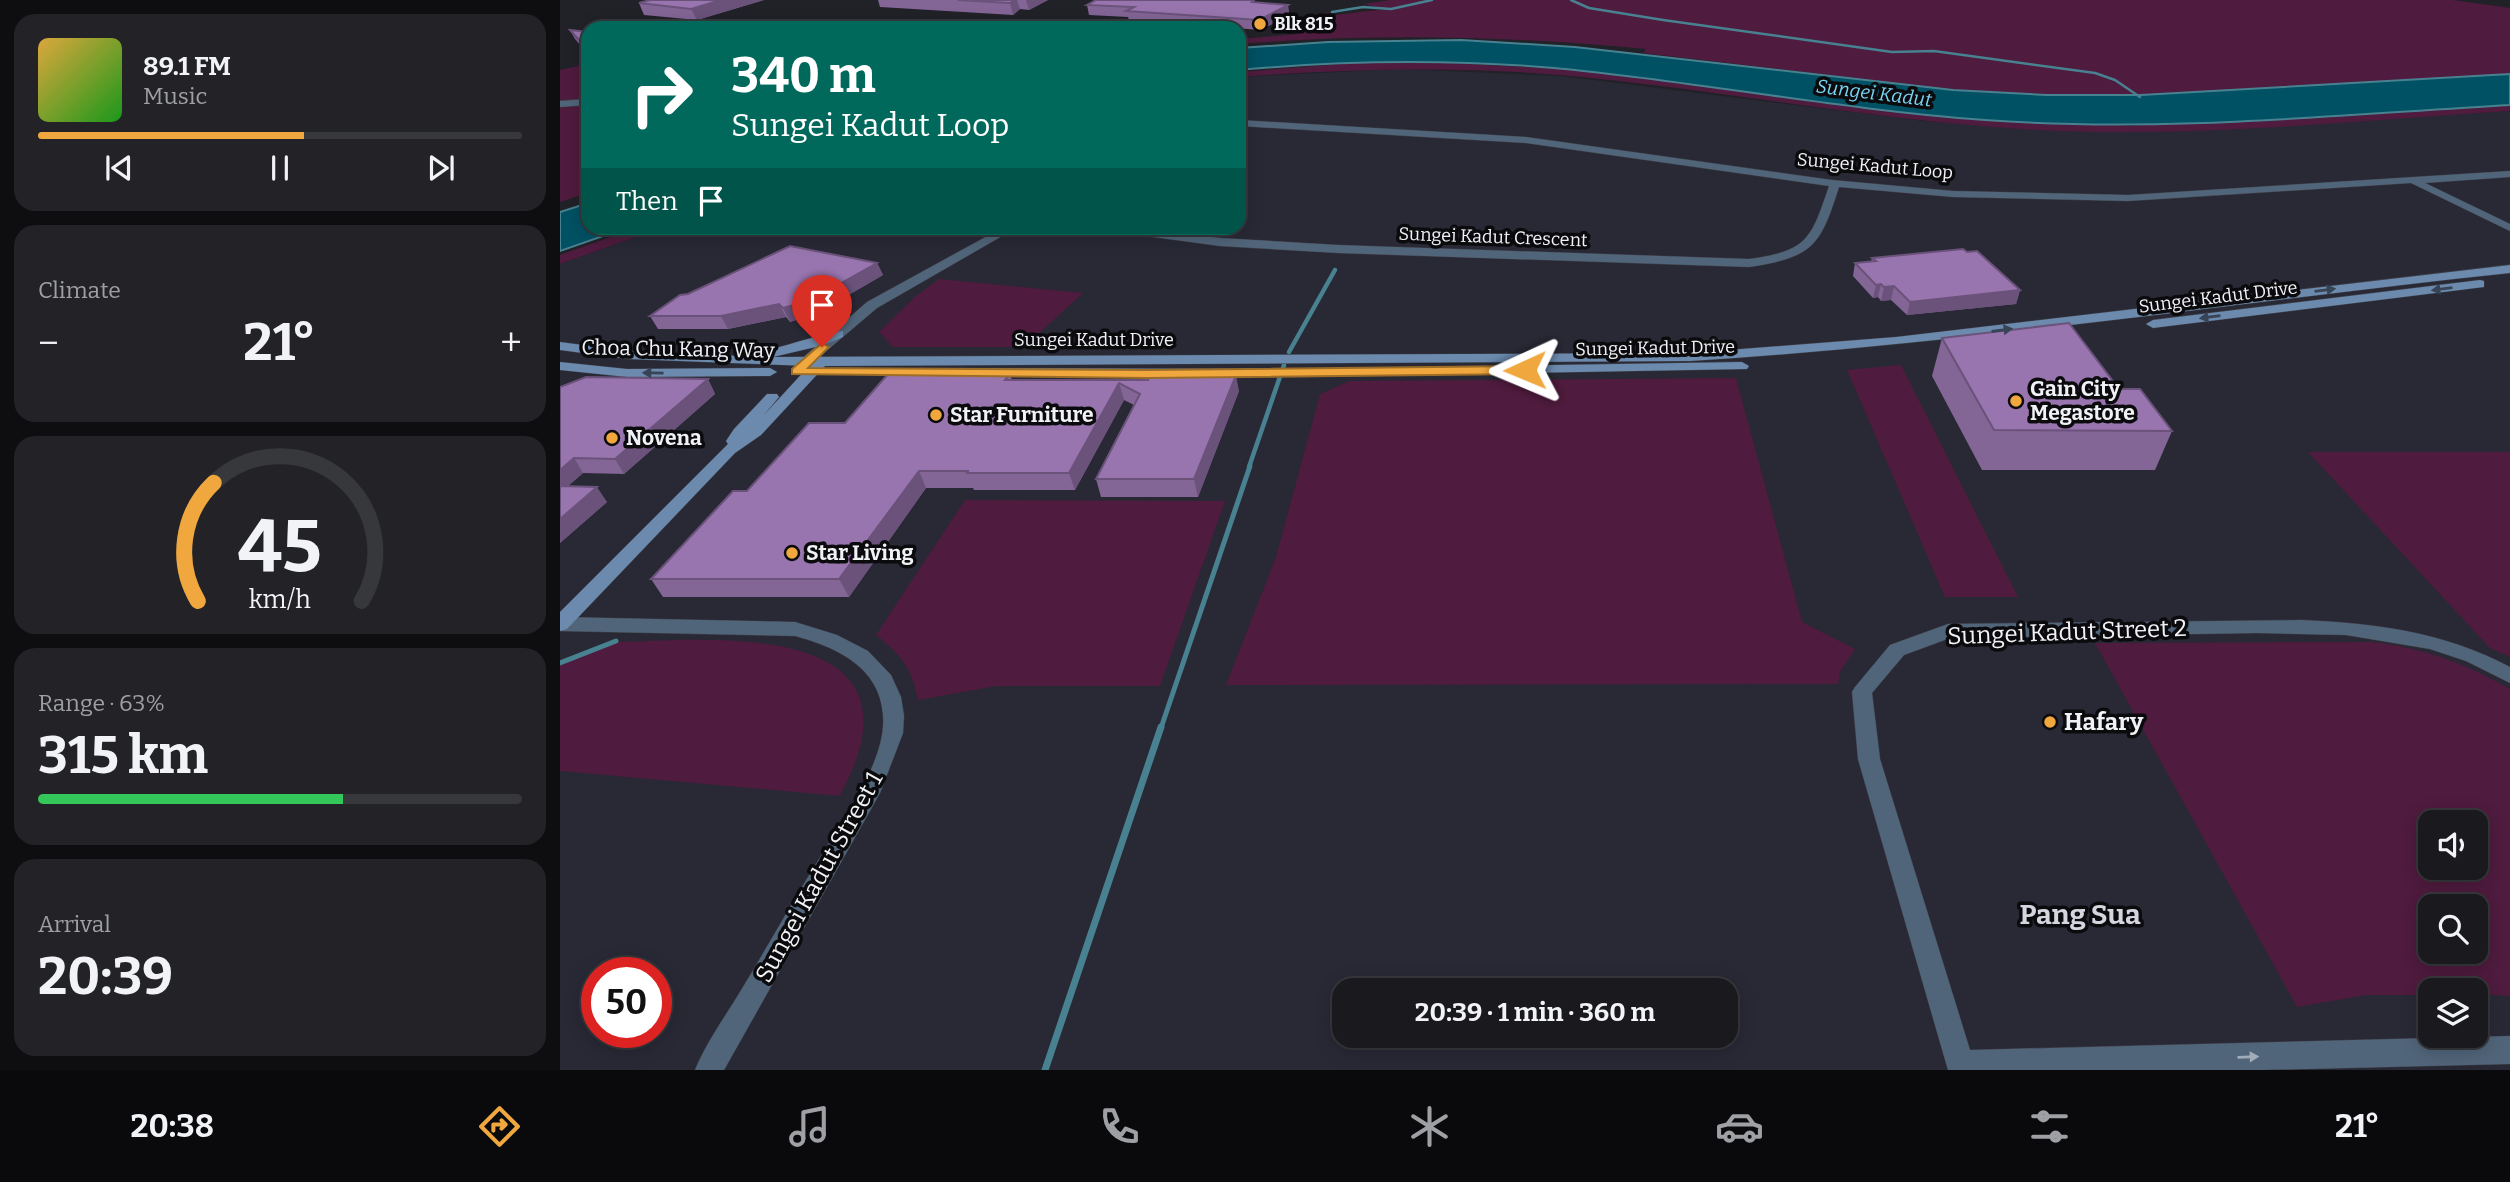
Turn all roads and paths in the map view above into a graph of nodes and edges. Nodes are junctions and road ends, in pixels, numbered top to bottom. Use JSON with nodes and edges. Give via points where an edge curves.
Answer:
{"nodes":[{"id":1,"x":581,"y":102,"type":"edge"},
{"id":2,"x":560,"y":104,"type":"edge"},
{"id":3,"x":1246,"y":123,"type":"edge"},
{"id":4,"x":2510,"y":174,"type":"edge"},
{"id":5,"x":2412,"y":181,"type":"junction"},
{"id":6,"x":1835,"y":184,"type":"junction"},
{"id":7,"x":2510,"y":228,"type":"edge"},
{"id":8,"x":998,"y":235,"type":"edge"},
{"id":9,"x":1162,"y":235,"type":"edge"},
{"id":10,"x":2510,"y":269,"type":"edge"},
{"id":11,"x":2510,"y":280,"type":"edge"},
{"id":12,"x":887,"y":299,"type":"junction"},
{"id":13,"x":838,"y":334,"type":"junction"},
{"id":14,"x":560,"y":346,"type":"edge"},
{"id":15,"x":732,"y":359,"type":"junction"},
{"id":16,"x":985,"y":360,"type":"junction"},
{"id":17,"x":560,"y":366,"type":"edge"},
{"id":18,"x":809,"y":366,"type":"junction"},
{"id":19,"x":721,"y":373,"type":"junction"},
{"id":20,"x":1003,"y":374,"type":"junction"},
{"id":21,"x":752,"y":417,"type":"junction"},
{"id":22,"x":729,"y":450,"type":"junction"},
{"id":23,"x":560,"y":624,"type":"edge"},
{"id":24,"x":2510,"y":676,"type":"edge"},
{"id":25,"x":2510,"y":1050,"type":"edge"},
{"id":26,"x":1961,"y":1067,"type":"edge"},
{"id":27,"x":709,"y":1070,"type":"edge"}],
"edges":[{"from":1,"to":2,"type":"street"},
{"from":3,"to":6,"type":"street","name":"Sungei Kadut Loop","via":[[1526,140]]},
{"from":4,"to":5,"type":"street","name":"Sungei Kadut Loop"},
{"from":5,"to":6,"type":"street","name":"Sungei Kadut Loop","via":[[2128,198],[1953,194]]},
{"from":5,"to":7,"type":"street"},
{"from":6,"to":9,"type":"street","name":"Sungei Kadut Crescent","via":[[1817,237],[1809,247],[1749,263],[1338,249]]},
{"from":8,"to":12,"type":"street"},
{"from":16,"to":10,"type":"main road","name":"Sungei Kadut Drive","one_way":true,"via":[[1676,357],[1789,352]]},
{"from":11,"to":20,"type":"main road","name":"Sungei Kadut Drive","one_way":true,"via":[[1809,362],[1691,369]]},
{"from":12,"to":13,"type":"street","via":[[872,305]]},
{"from":12,"to":18,"type":"street"},
{"from":13,"to":15,"type":"main road","via":[[770,354]]},
{"from":13,"to":18,"type":"street"},
{"from":14,"to":15,"type":"main road","name":"Choa Chu Kang Way","via":[[628,355]]},
{"from":15,"to":18,"type":"main road","name":"Choa Chu Kang Way"},
{"from":16,"to":18,"type":"main road","name":"Sungei Kadut Drive"},
{"from":16,"to":20,"type":"main road","via":[[987,371]]},
{"from":19,"to":17,"type":"main road","name":"Choa Chu Kang Way","one_way":true,"via":[[627,373]]},
{"from":18,"to":19,"type":"main road","name":"Choa Chu Kang Way"},
{"from":18,"to":20,"type":"main road","name":"Sungei Kadut Drive"},
{"from":18,"to":21,"type":"main road"},
{"from":18,"to":22,"type":"main road","via":[[756,432]]},
{"from":19,"to":21,"type":"main road","via":[[751,380],[764,389]]},
{"from":21,"to":22,"type":"main road"},
{"from":22,"to":23,"type":"main road"},
{"from":23,"to":27,"type":"street","name":"Sungei Kadut Street 1","via":[[794,629],[827,636],[868,659],[891,696],[894,719],[887,749],[864,802]]},
{"from":24,"to":26,"type":"street","name":"Sungei Kadut Street 2","via":[[2490,664],[2404,635],[2305,626],[1948,631],[1898,650],[1862,692],[1869,759]]},
{"from":26,"to":25,"type":"street","one_way":true}]}
